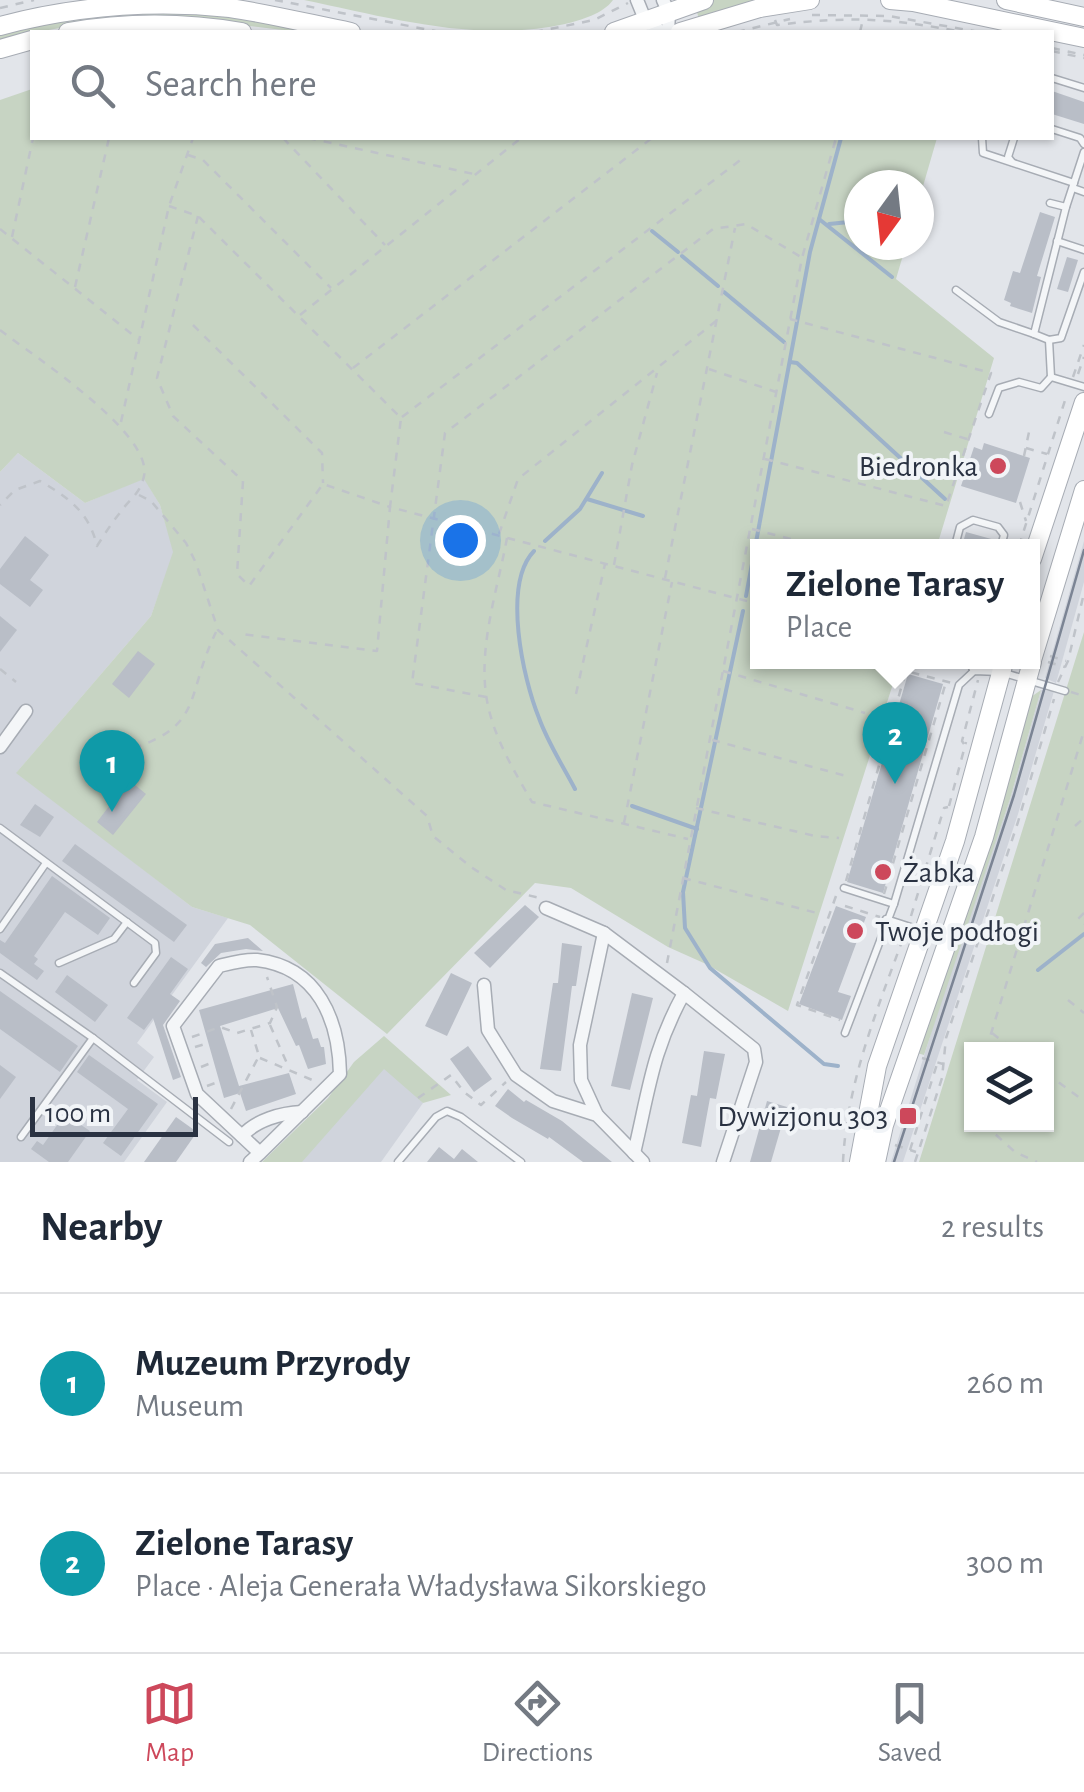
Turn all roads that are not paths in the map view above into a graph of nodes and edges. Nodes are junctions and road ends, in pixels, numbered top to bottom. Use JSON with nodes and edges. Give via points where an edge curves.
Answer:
{"nodes":[{"id":1,"x":704,"y":0,"type":"edge"},
{"id":2,"x":810,"y":0,"type":"edge"},
{"id":3,"x":890,"y":0,"type":"edge"},
{"id":4,"x":1006,"y":0,"type":"edge"},
{"id":5,"x":634,"y":1,"type":"edge"},
{"id":6,"x":666,"y":6,"type":"edge"},
{"id":7,"x":1084,"y":17,"type":"edge"},
{"id":8,"x":0,"y":26,"type":"edge"},
{"id":9,"x":659,"y":29,"type":"edge"},
{"id":10,"x":80,"y":30,"type":"edge"},
{"id":11,"x":222,"y":30,"type":"edge"},
{"id":12,"x":341,"y":30,"type":"edge"},
{"id":13,"x":687,"y":30,"type":"edge"},
{"id":14,"x":1046,"y":30,"type":"edge"},
{"id":15,"x":1054,"y":32,"type":"edge"},
{"id":16,"x":1084,"y":38,"type":"edge"},
{"id":17,"x":30,"y":41,"type":"edge"},
{"id":18,"x":0,"y":49,"type":"edge"},
{"id":19,"x":1054,"y":79,"type":"edge"},
{"id":20,"x":1084,"y":88,"type":"edge"},
{"id":21,"x":1054,"y":130,"type":"edge"},
{"id":22,"x":981,"y":140,"type":"edge"},
{"id":23,"x":1013,"y":140,"type":"edge"},
{"id":24,"x":1084,"y":148,"type":"edge"},
{"id":25,"x":1013,"y":163,"type":"junction"},
{"id":26,"x":1073,"y":185,"type":"junction"},
{"id":27,"x":1084,"y":192,"type":"edge"},
{"id":28,"x":1050,"y":202,"type":"dead end"},
{"id":29,"x":1066,"y":206,"type":"junction"},
{"id":30,"x":1057,"y":241,"type":"junction"},
{"id":31,"x":1084,"y":250,"type":"edge"},
{"id":32,"x":1084,"y":272,"type":"edge"},
{"id":33,"x":956,"y":290,"type":"dead end"},
{"id":34,"x":1034,"y":334,"type":"junction"},
{"id":35,"x":1050,"y":340,"type":"junction"},
{"id":36,"x":1052,"y":377,"type":"junction"},
{"id":37,"x":1084,"y":387,"type":"edge"},
{"id":38,"x":1084,"y":402,"type":"edge"},
{"id":39,"x":989,"y":414,"type":"dead end"},
{"id":40,"x":1084,"y":490,"type":"edge"},
{"id":41,"x":957,"y":539,"type":"edge"},
{"id":42,"x":1003,"y":539,"type":"edge"},
{"id":43,"x":1039,"y":539,"type":"edge"},
{"id":44,"x":1040,"y":645,"type":"edge"},
{"id":45,"x":1040,"y":668,"type":"edge"},
{"id":46,"x":988,"y":669,"type":"edge"},
{"id":47,"x":1001,"y":669,"type":"edge"},
{"id":48,"x":1033,"y":669,"type":"edge"},
{"id":49,"x":974,"y":671,"type":"joint"},
{"id":50,"x":1061,"y":690,"type":"road end"},
{"id":51,"x":26,"y":711,"type":"dead end"},
{"id":52,"x":0,"y":746,"type":"edge"},
{"id":53,"x":0,"y":828,"type":"edge"},
{"id":54,"x":46,"y":864,"type":"junction"},
{"id":55,"x":844,"y":888,"type":"road end"},
{"id":56,"x":894,"y":904,"type":"junction"},
{"id":57,"x":546,"y":908,"type":"road end"},
{"id":58,"x":886,"y":920,"type":"junction"},
{"id":59,"x":127,"y":922,"type":"junction"},
{"id":60,"x":0,"y":929,"type":"edge"},
{"id":61,"x":926,"y":932,"type":"junction"},
{"id":62,"x":952,"y":932,"type":"junction"},
{"id":63,"x":604,"y":933,"type":"junction"},
{"id":64,"x":60,"y":963,"type":"dead end"},
{"id":65,"x":0,"y":974,"type":"edge"},
{"id":66,"x":134,"y":983,"type":"dead end"},
{"id":67,"x":484,"y":985,"type":"dead end"},
{"id":68,"x":684,"y":993,"type":"junction"},
{"id":69,"x":846,"y":1032,"type":"dead end"},
{"id":70,"x":93,"y":1038,"type":"junction"},
{"id":71,"x":302,"y":1112,"type":"junction"},
{"id":72,"x":596,"y":1116,"type":"junction"},
{"id":73,"x":21,"y":1137,"type":"dead end"},
{"id":74,"x":235,"y":1139,"type":"junction"},
{"id":75,"x":638,"y":1157,"type":"edge"},
{"id":76,"x":255,"y":1158,"type":"edge"},
{"id":77,"x":398,"y":1162,"type":"edge"},
{"id":78,"x":521,"y":1162,"type":"edge"},
{"id":79,"x":723,"y":1162,"type":"edge"},
{"id":80,"x":860,"y":1162,"type":"edge"},
{"id":81,"x":876,"y":1162,"type":"edge"}],
"edges":[{"from":1,"to":6,"type":"main road"},
{"from":2,"to":13,"type":"main road"},
{"from":3,"to":14,"type":"main road"},
{"from":4,"to":7,"type":"main road"},
{"from":5,"to":9,"type":"street"},
{"from":6,"to":9,"type":"main road"},
{"from":8,"to":12,"type":"main road","via":[[96,6],[160,3],[230,8]]},
{"from":10,"to":11,"type":"main road","via":[[160,24]]},
{"from":15,"to":16,"type":"main road"},
{"from":17,"to":18,"type":"main road"},
{"from":19,"to":20,"type":"lane"},
{"from":21,"to":24,"type":"lane","via":[[1080,138]]},
{"from":22,"to":25,"type":"lane","via":[[984,153]]},
{"from":23,"to":25,"type":"lane","via":[[1008,157]]},
{"from":24,"to":26,"type":"lane"},
{"from":25,"to":26,"type":"lane"},
{"from":26,"to":27,"type":"lane"},
{"from":26,"to":29,"type":"lane"},
{"from":28,"to":29,"type":"lane"},
{"from":29,"to":30,"type":"lane"},
{"from":30,"to":31,"type":"lane"},
{"from":30,"to":34,"type":"lane"},
{"from":32,"to":35,"type":"lane","via":[[1061,338]]},
{"from":33,"to":34,"type":"lane","via":[[999,322]]},
{"from":34,"to":35,"type":"lane"},
{"from":35,"to":36,"type":"lane"},
{"from":36,"to":37,"type":"lane"},
{"from":36,"to":39,"type":"lane","via":[[1041,388],[1019,382],[999,388]]},
{"from":38,"to":43,"type":"main road"},
{"from":40,"to":44,"type":"main road"},
{"from":41,"to":42,"type":"lane","via":[[960,526],[973,520],[998,527]]},
{"from":45,"to":50,"type":"lane"},
{"from":46,"to":49,"type":"lane"},
{"from":47,"to":61,"type":"main road"},
{"from":48,"to":62,"type":"main road"},
{"from":49,"to":56,"type":"lane","via":[[958,685]]},
{"from":51,"to":52,"type":"street"},
{"from":53,"to":54,"type":"lane"},
{"from":54,"to":59,"type":"lane"},
{"from":54,"to":60,"type":"lane"},
{"from":55,"to":56,"type":"lane"},
{"from":56,"to":58,"type":"lane"},
{"from":57,"to":63,"type":"street"},
{"from":58,"to":61,"type":"lane"},
{"from":58,"to":69,"type":"lane"},
{"from":59,"to":64,"type":"lane","via":[[114,939]]},
{"from":59,"to":66,"type":"lane","via":[[156,943],[156,954]]},
{"from":61,"to":62,"type":"lane"},
{"from":61,"to":80,"type":"main road","via":[[877,1066]]},
{"from":62,"to":81,"type":"main road"},
{"from":63,"to":68,"type":"street"},
{"from":63,"to":72,"type":"street","via":[[580,1046],[581,1080]]},
{"from":65,"to":70,"type":"lane"},
{"from":67,"to":72,"type":"street","via":[[488,1030],[516,1075],[552,1100]]},
{"from":68,"to":75,"type":"street","via":[[655,1056]]},
{"from":68,"to":79,"type":"street","via":[[754,1050],[756,1062]]},
{"from":70,"to":73,"type":"lane"},
{"from":70,"to":74,"type":"lane"},
{"from":71,"to":74,"type":"street","via":[[250,1126]]},
{"from":71,"to":74,"type":"street","via":[[340,1074],[339,1038],[317,991],[285,966],[254,959],[218,966],[174,1026],[197,1094]]},
{"from":71,"to":76,"type":"street"},
{"from":72,"to":75,"type":"street"},
{"from":74,"to":76,"type":"street"},
{"from":77,"to":78,"type":"lane","via":[[448,1111]]}]}
